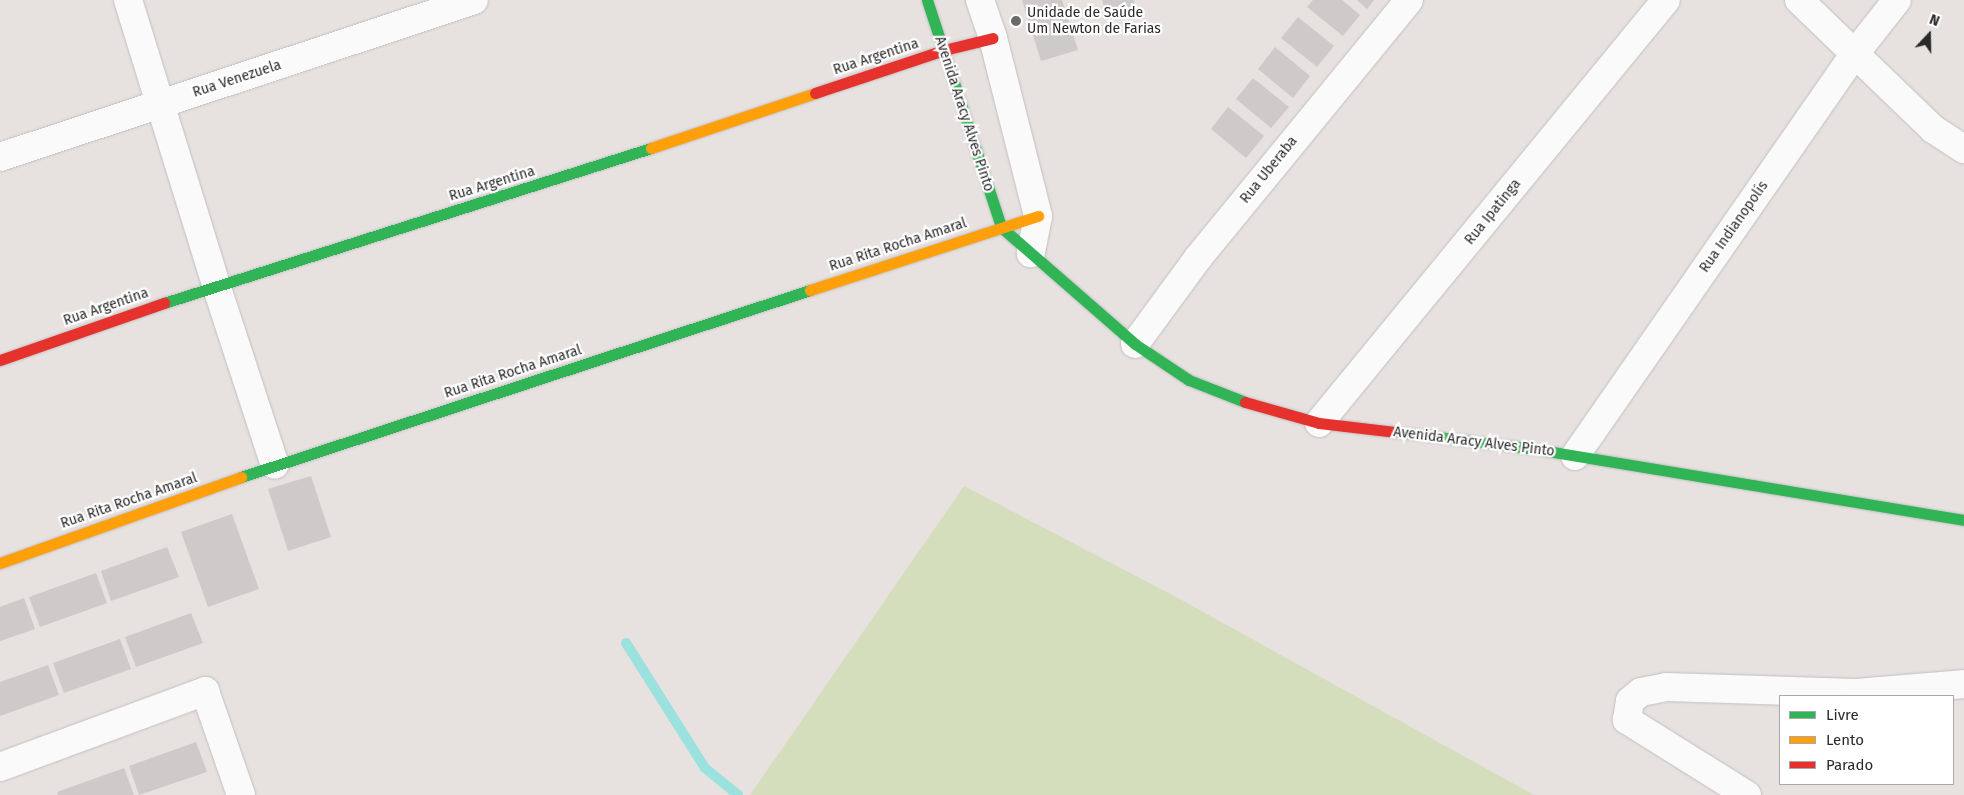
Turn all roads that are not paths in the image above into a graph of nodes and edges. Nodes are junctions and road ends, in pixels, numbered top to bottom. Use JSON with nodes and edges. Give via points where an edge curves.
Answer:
{"nodes":[{"id":1,"x":128,"y":0,"type":"edge"},
{"id":2,"x":474,"y":0,"type":"edge"},
{"id":3,"x":927,"y":0,"type":"edge"},
{"id":4,"x":980,"y":0,"type":"edge"},
{"id":5,"x":1409,"y":0,"type":"edge"},
{"id":6,"x":1666,"y":0,"type":"edge"},
{"id":7,"x":1799,"y":0,"type":"edge"},
{"id":8,"x":1897,"y":0,"type":"edge"},
{"id":9,"x":993,"y":38,"type":"junction"},
{"id":10,"x":944,"y":50,"type":"junction"},
{"id":11,"x":1856,"y":52,"type":"junction"},
{"id":12,"x":162,"y":104,"type":"junction"},
{"id":13,"x":1964,"y":149,"type":"edge"},
{"id":14,"x":0,"y":157,"type":"edge"},
{"id":15,"x":1038,"y":216,"type":"junction"},
{"id":16,"x":1001,"y":227,"type":"junction"},
{"id":17,"x":1031,"y":253,"type":"junction"},
{"id":18,"x":216,"y":286,"type":"junction"},
{"id":19,"x":1135,"y":344,"type":"junction"},
{"id":20,"x":0,"y":360,"type":"edge"},
{"id":21,"x":1319,"y":423,"type":"junction"},
{"id":22,"x":1575,"y":456,"type":"junction"},
{"id":23,"x":276,"y":465,"type":"junction"},
{"id":24,"x":1964,"y":519,"type":"edge"},
{"id":25,"x":0,"y":563,"type":"edge"},
{"id":26,"x":1964,"y":684,"type":"edge"},
{"id":27,"x":0,"y":767,"type":"edge"},
{"id":28,"x":241,"y":795,"type":"edge"},
{"id":29,"x":1746,"y":795,"type":"edge"}],
"edges":[{"from":1,"to":12,"type":"street"},
{"from":2,"to":12,"type":"street","name":"Rua Venezuela"},
{"from":3,"to":10,"type":"street","name":"Avenida Aracy Alves Pinto"},
{"from":4,"to":9,"type":"street"},
{"from":5,"to":19,"type":"street","name":"Rua Uberaba","via":[[1198,258]]},
{"from":6,"to":21,"type":"street","name":"Rua Ipatinga"},
{"from":7,"to":11,"type":"street"},
{"from":8,"to":11,"type":"street","name":"Rua Indianopolís"},
{"from":9,"to":10,"type":"street","name":"Rua Argentina"},
{"from":9,"to":15,"type":"street"},
{"from":10,"to":16,"type":"street","name":"Avenida Aracy Alves Pinto"},
{"from":10,"to":18,"type":"street","name":"Rua Argentina","via":[[524,190]]},
{"from":11,"to":13,"type":"street","via":[[1933,129]]},
{"from":11,"to":22,"type":"street","name":"Rua Indianopolís"},
{"from":12,"to":14,"type":"street","name":"Rua Venezuela"},
{"from":12,"to":18,"type":"street"},
{"from":15,"to":16,"type":"street","name":"Rua Rita Rocha Amaral"},
{"from":15,"to":17,"type":"street"},
{"from":16,"to":17,"type":"street","name":"Avenida Aracy Alves Pinto"},
{"from":16,"to":23,"type":"street","name":"Rua Rita Rocha Amaral"},
{"from":17,"to":19,"type":"street","name":"Avenida Aracy Alves Pinto"},
{"from":18,"to":20,"type":"street","name":"Rua Argentina"},
{"from":18,"to":23,"type":"street"},
{"from":19,"to":21,"type":"street","name":"Avenida Aracy Alves Pinto","via":[[1188,380]]},
{"from":21,"to":22,"type":"street","name":"Avenida Aracy Alves Pinto"},
{"from":22,"to":24,"type":"street","name":"Avenida Aracy Alves Pinto"},
{"from":23,"to":25,"type":"street","name":"Rua Rita Rocha Amaral"},
{"from":26,"to":29,"type":"street","via":[[1855,693],[1655,688],[1641,692],[1630,701],[1627,720]]},
{"from":27,"to":28,"type":"street","via":[[204,691]]}]}
